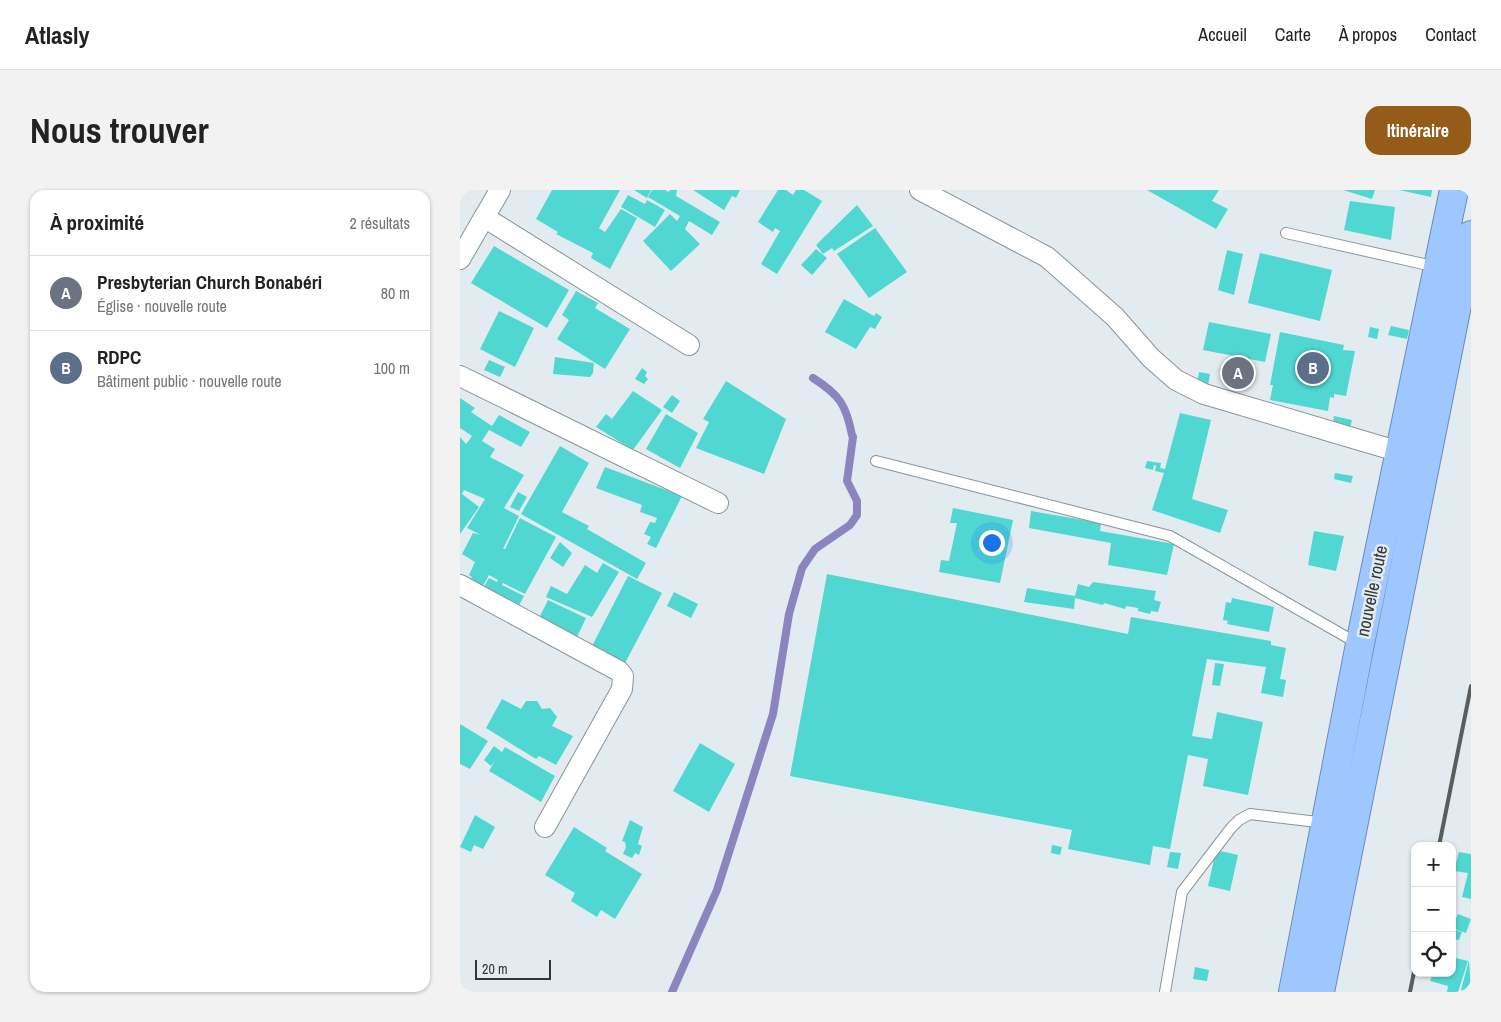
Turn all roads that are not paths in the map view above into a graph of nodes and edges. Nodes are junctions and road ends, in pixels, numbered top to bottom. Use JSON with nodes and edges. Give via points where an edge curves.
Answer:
{"nodes":[{"id":1,"x":500,"y":190,"type":"edge"},
{"id":2,"x":920,"y":190,"type":"edge"},
{"id":3,"x":1454,"y":190,"type":"edge"},
{"id":4,"x":484,"y":217,"type":"junction"},
{"id":5,"x":1286,"y":233,"type":"dead end"},
{"id":6,"x":1471,"y":234,"type":"edge"},
{"id":7,"x":460,"y":260,"type":"edge"},
{"id":8,"x":1438,"y":268,"type":"junction"},
{"id":9,"x":689,"y":345,"type":"dead end"},
{"id":10,"x":460,"y":376,"type":"edge"},
{"id":11,"x":1400,"y":452,"type":"junction"},
{"id":12,"x":876,"y":461,"type":"dead end"},
{"id":13,"x":718,"y":503,"type":"dead end"},
{"id":14,"x":460,"y":585,"type":"edge"},
{"id":15,"x":1360,"y":644,"type":"junction"},
{"id":16,"x":1327,"y":823,"type":"junction"},
{"id":17,"x":545,"y":827,"type":"dead end"},
{"id":18,"x":1165,"y":992,"type":"edge"},
{"id":19,"x":1292,"y":992,"type":"edge"},
{"id":20,"x":1320,"y":992,"type":"edge"}],
"edges":[{"from":1,"to":4,"type":"street"},
{"from":2,"to":11,"type":"street","via":[[1047,257],[1115,317],[1151,358],[1176,380],[1204,394]]},
{"from":3,"to":8,"type":"highway","name":"nouvelle route"},
{"from":4,"to":7,"type":"street"},
{"from":4,"to":9,"type":"street"},
{"from":5,"to":8,"type":"lane"},
{"from":6,"to":20,"type":"highway","name":"nouvelle route"},
{"from":8,"to":11,"type":"highway","name":"nouvelle route"},
{"from":10,"to":13,"type":"street"},
{"from":11,"to":15,"type":"highway","name":"nouvelle route"},
{"from":12,"to":15,"type":"lane","via":[[1170,536]]},
{"from":14,"to":17,"type":"street","via":[[623,676],[622,689]]},
{"from":15,"to":16,"type":"highway","name":"nouvelle route"},
{"from":16,"to":18,"type":"lane","via":[[1250,814],[1231,828],[1182,892]]},
{"from":16,"to":19,"type":"highway","name":"nouvelle route"}]}
